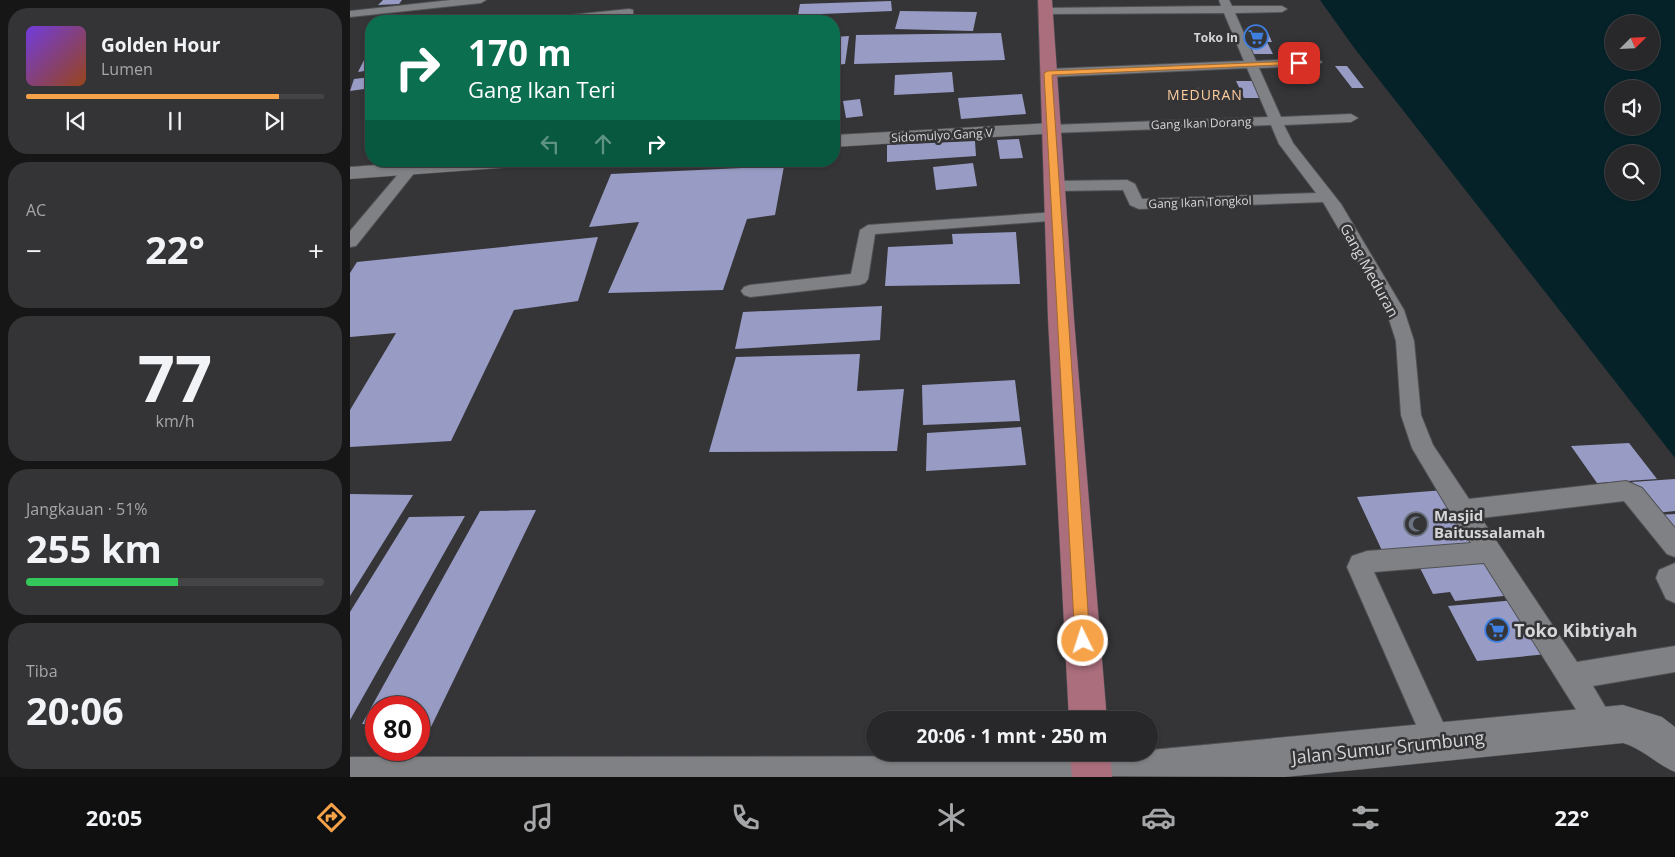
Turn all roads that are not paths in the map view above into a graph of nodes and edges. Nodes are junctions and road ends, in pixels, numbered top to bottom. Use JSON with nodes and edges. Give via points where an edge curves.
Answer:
{"nodes":[{"id":1,"x":481,"y":0,"type":"edge"},
{"id":2,"x":633,"y":0,"type":"edge"},
{"id":3,"x":1157,"y":5,"type":"edge"},
{"id":4,"x":1226,"y":5,"type":"edge"},
{"id":5,"x":1045,"y":6,"type":"edge"},
{"id":6,"x":1282,"y":9,"type":"dead end"},
{"id":7,"x":350,"y":14,"type":"edge"},
{"id":8,"x":629,"y":15,"type":"edge"},
{"id":9,"x":1316,"y":62,"type":"dead end"},
{"id":10,"x":1250,"y":65,"type":"junction"},
{"id":11,"x":1048,"y":73,"type":"junction"},
{"id":12,"x":1351,"y":118,"type":"dead end"},
{"id":13,"x":1275,"y":120,"type":"junction"},
{"id":14,"x":1051,"y":129,"type":"junction"},
{"id":15,"x":840,"y":141,"type":"edge"},
{"id":16,"x":436,"y":167,"type":"edge"},
{"id":17,"x":410,"y":169,"type":"junction"},
{"id":18,"x":350,"y":173,"type":"edge"},
{"id":19,"x":1054,"y":186,"type":"junction"},
{"id":20,"x":1327,"y":197,"type":"junction"},
{"id":21,"x":1056,"y":218,"type":"junction"},
{"id":22,"x":350,"y":242,"type":"edge"},
{"id":23,"x":750,"y":291,"type":"dead end"},
{"id":24,"x":1461,"y":510,"type":"junction"},
{"id":25,"x":1675,"y":546,"type":"edge"},
{"id":26,"x":1488,"y":552,"type":"junction"},
{"id":27,"x":1675,"y":574,"type":"edge"},
{"id":28,"x":1675,"y":591,"type":"edge"},
{"id":29,"x":1675,"y":659,"type":"edge"},
{"id":30,"x":1570,"y":677,"type":"junction"},
{"id":31,"x":1087,"y":711,"type":"edge"},
{"id":32,"x":1602,"y":725,"type":"junction"},
{"id":33,"x":1438,"y":742,"type":"junction"},
{"id":34,"x":1675,"y":752,"type":"edge"},
{"id":35,"x":1091,"y":761,"type":"edge"},
{"id":36,"x":350,"y":777,"type":"edge"},
{"id":37,"x":434,"y":777,"type":"edge"},
{"id":38,"x":1092,"y":777,"type":"edge"}],
"edges":[{"from":1,"to":7,"type":"lane"},
{"from":2,"to":8,"type":"lane"},
{"from":3,"to":4,"type":"lane"},
{"from":3,"to":5,"type":"lane"},
{"from":4,"to":6,"type":"lane"},
{"from":4,"to":10,"type":"lane","name":"Gang Meduran"},
{"from":5,"to":11,"type":"highway"},
{"from":9,"to":10,"type":"lane"},
{"from":10,"to":11,"type":"lane"},
{"from":10,"to":13,"type":"lane","name":"Gang Meduran"},
{"from":11,"to":14,"type":"highway"},
{"from":12,"to":13,"type":"lane","name":"Gang Ikan Dorang"},
{"from":13,"to":14,"type":"lane","name":"Gang Ikan Dorang"},
{"from":13,"to":20,"type":"lane","name":"Gang Meduran","via":[[1290,149]]},
{"from":14,"to":15,"type":"street","name":"Sidomulyo Gang V"},
{"from":14,"to":19,"type":"highway"},
{"from":16,"to":17,"type":"street"},
{"from":17,"to":18,"type":"street"},
{"from":17,"to":22,"type":"lane"},
{"from":19,"to":20,"type":"lane","name":"Gang Ikan Tongkol","via":[[1127,185],[1139,204]]},
{"from":19,"to":21,"type":"highway"},
{"from":20,"to":24,"type":"lane","name":"Gang Meduran","via":[[1397,315],[1405,341],[1411,415],[1417,436]]},
{"from":21,"to":23,"type":"lane","via":[[868,230],[859,279]]},
{"from":21,"to":31,"type":"highway"},
{"from":24,"to":25,"type":"lane","via":[[1626,491],[1636,497]]},
{"from":24,"to":26,"type":"lane","name":"Gang Meduran"},
{"from":26,"to":30,"type":"lane","name":"Gang Meduran"},
{"from":26,"to":33,"type":"lane","via":[[1367,562],[1359,567]]},
{"from":27,"to":28,"type":"lane","via":[[1668,578]]},
{"from":29,"to":30,"type":"lane"},
{"from":30,"to":32,"type":"lane","name":"Gang Meduran"},
{"from":32,"to":33,"type":"street","name":"Jalan Sumur Srumbung"},
{"from":32,"to":34,"type":"street","name":"Jalan Sumur Srumbung","via":[[1623,724],[1642,728]]},
{"from":33,"to":38,"type":"street","name":"Jalan Sumur Srumbung"},
{"from":35,"to":38,"type":"highway"},
{"from":36,"to":37,"type":"street","name":"Jalan Sumur Srumbung"},
{"from":37,"to":38,"type":"street","name":"Jalan Sumur Srumbung"}]}
